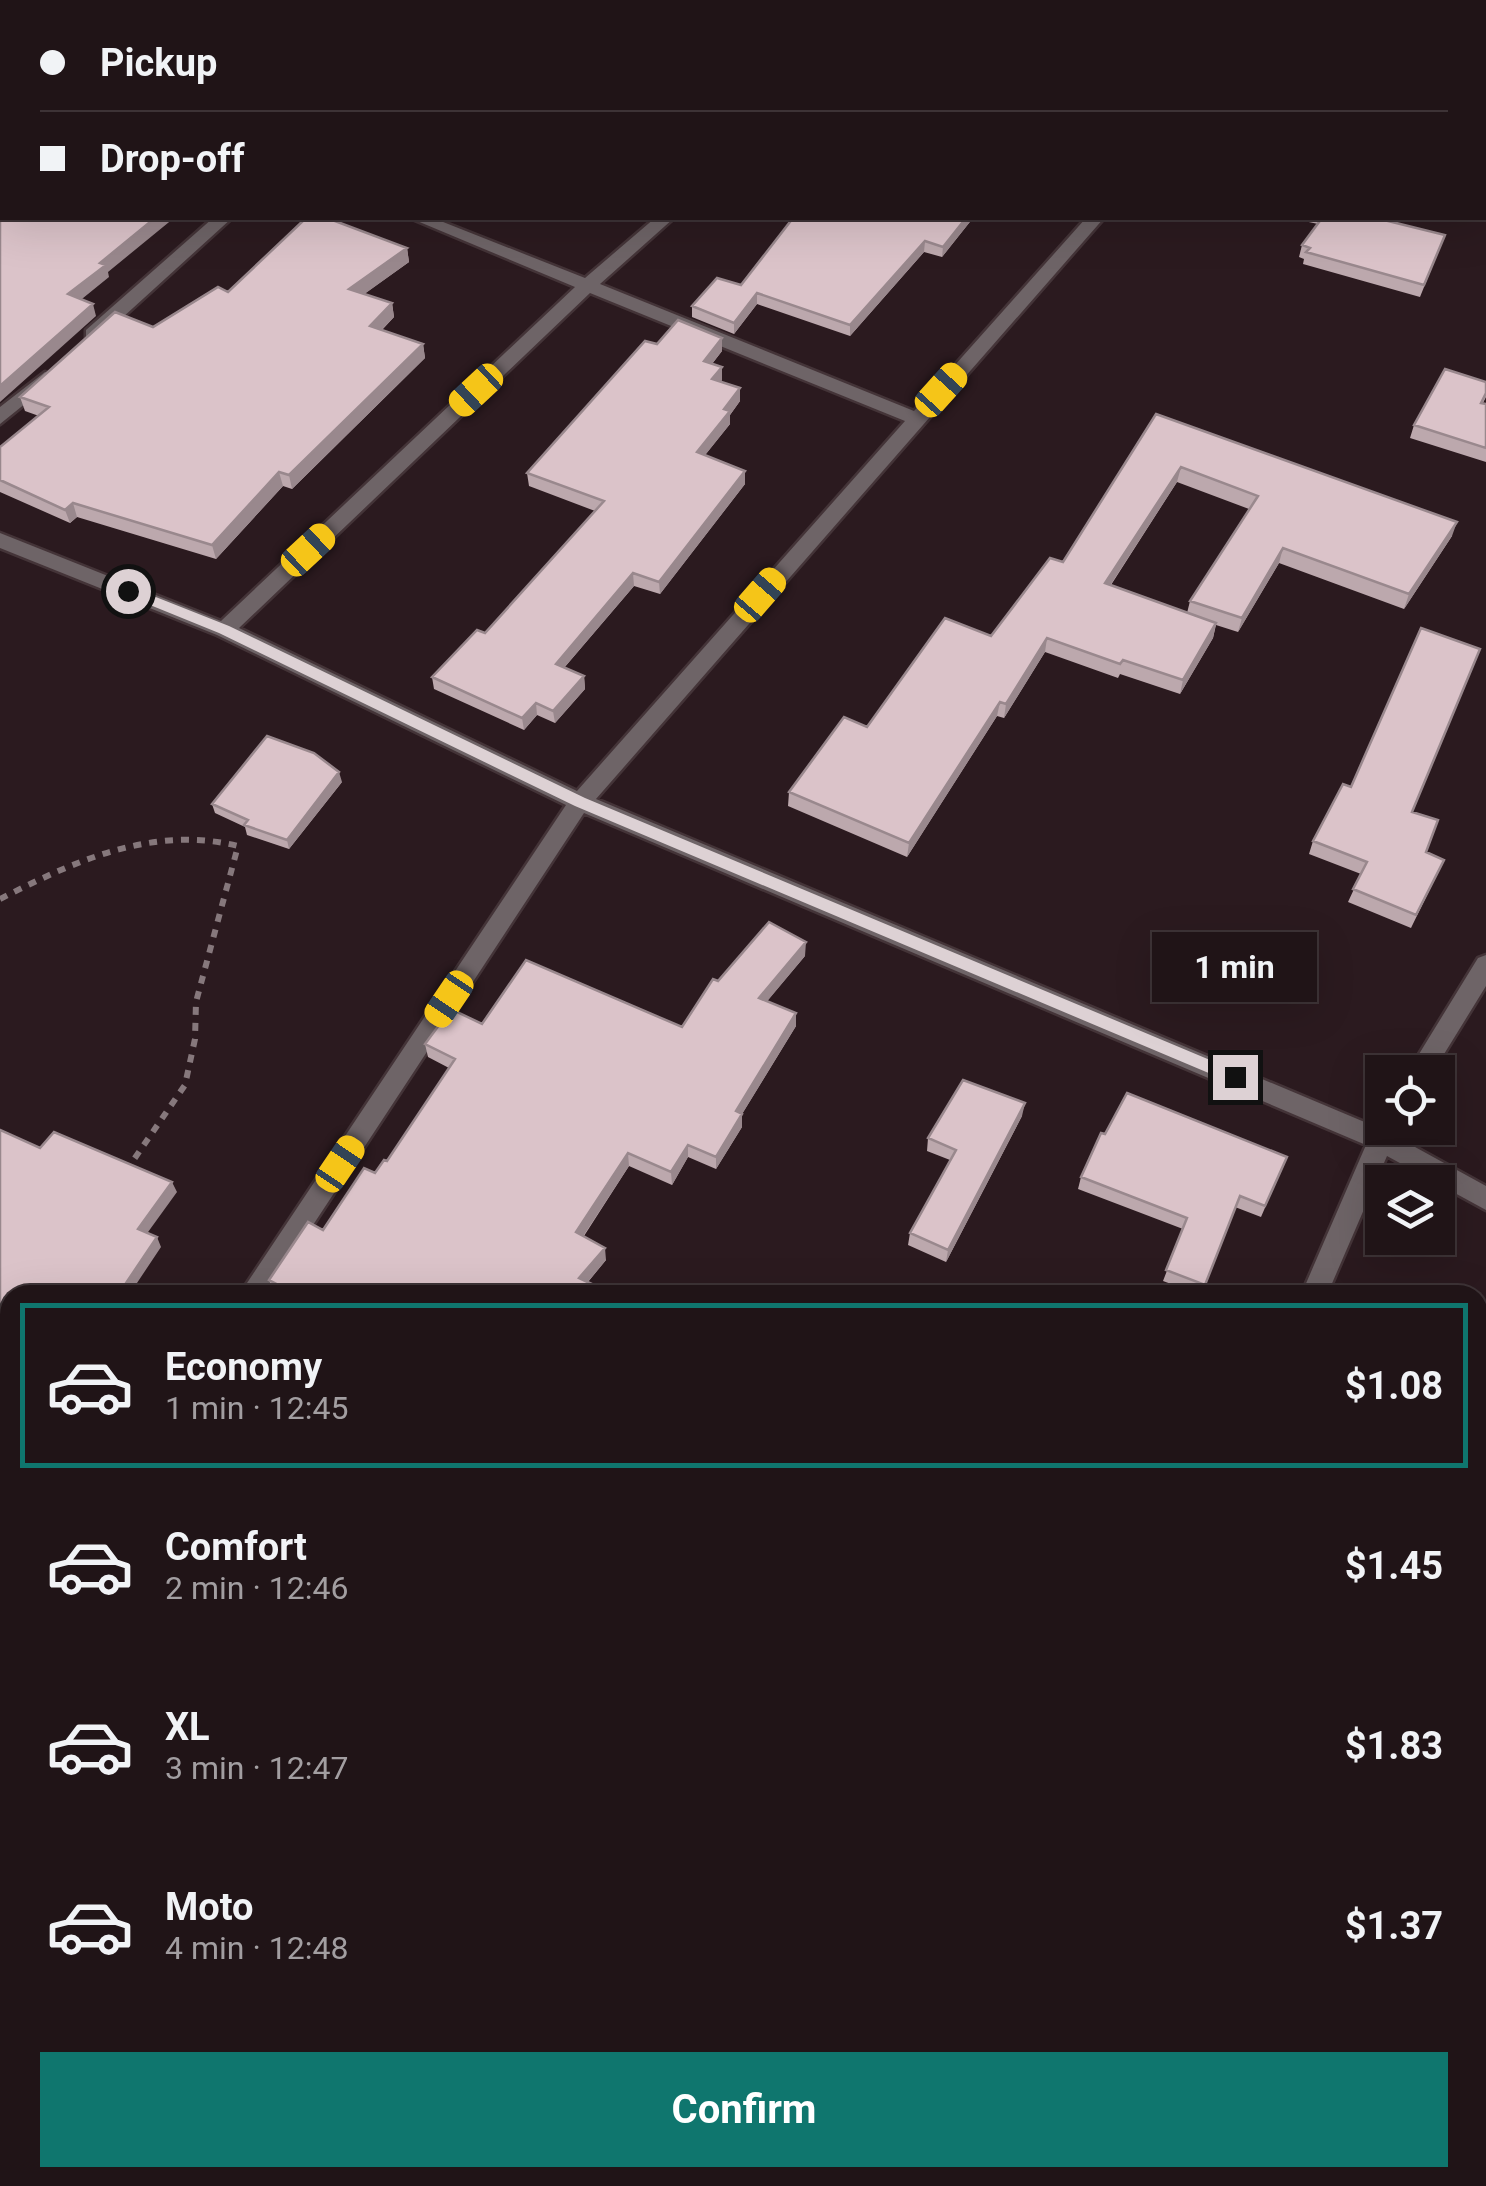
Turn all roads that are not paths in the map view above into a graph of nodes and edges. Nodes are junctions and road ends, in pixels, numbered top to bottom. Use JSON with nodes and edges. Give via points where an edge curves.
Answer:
{"nodes":[{"id":1,"x":221,"y":220,"type":"edge"},
{"id":2,"x":424,"y":220,"type":"edge"},
{"id":3,"x":663,"y":220,"type":"edge"},
{"id":4,"x":1093,"y":220,"type":"edge"},
{"id":5,"x":588,"y":284,"type":"junction"},
{"id":6,"x":0,"y":418,"type":"edge"},
{"id":7,"x":915,"y":418,"type":"junction"},
{"id":8,"x":0,"y":540,"type":"edge"},
{"id":9,"x":224,"y":630,"type":"junction"},
{"id":10,"x":580,"y":802,"type":"junction"},
{"id":11,"x":1486,"y":966,"type":"edge"},
{"id":12,"x":1431,"y":1055,"type":"edge"},
{"id":13,"x":1365,"y":1126,"type":"edge"},
{"id":14,"x":1378,"y":1145,"type":"edge"},
{"id":15,"x":1402,"y":1145,"type":"edge"},
{"id":16,"x":1486,"y":1199,"type":"edge"},
{"id":17,"x":259,"y":1285,"type":"edge"},
{"id":18,"x":1318,"y":1285,"type":"edge"}],
"edges":[{"from":1,"to":6,"type":"street"},
{"from":2,"to":5,"type":"street"},
{"from":3,"to":5,"type":"street"},
{"from":4,"to":7,"type":"street"},
{"from":5,"to":7,"type":"street"},
{"from":5,"to":9,"type":"street"},
{"from":7,"to":10,"type":"street"},
{"from":8,"to":9,"type":"street"},
{"from":9,"to":10,"type":"street"},
{"from":10,"to":13,"type":"street"},
{"from":10,"to":17,"type":"street"},
{"from":11,"to":12,"type":"street"},
{"from":14,"to":18,"type":"street"},
{"from":15,"to":16,"type":"street"}]}
